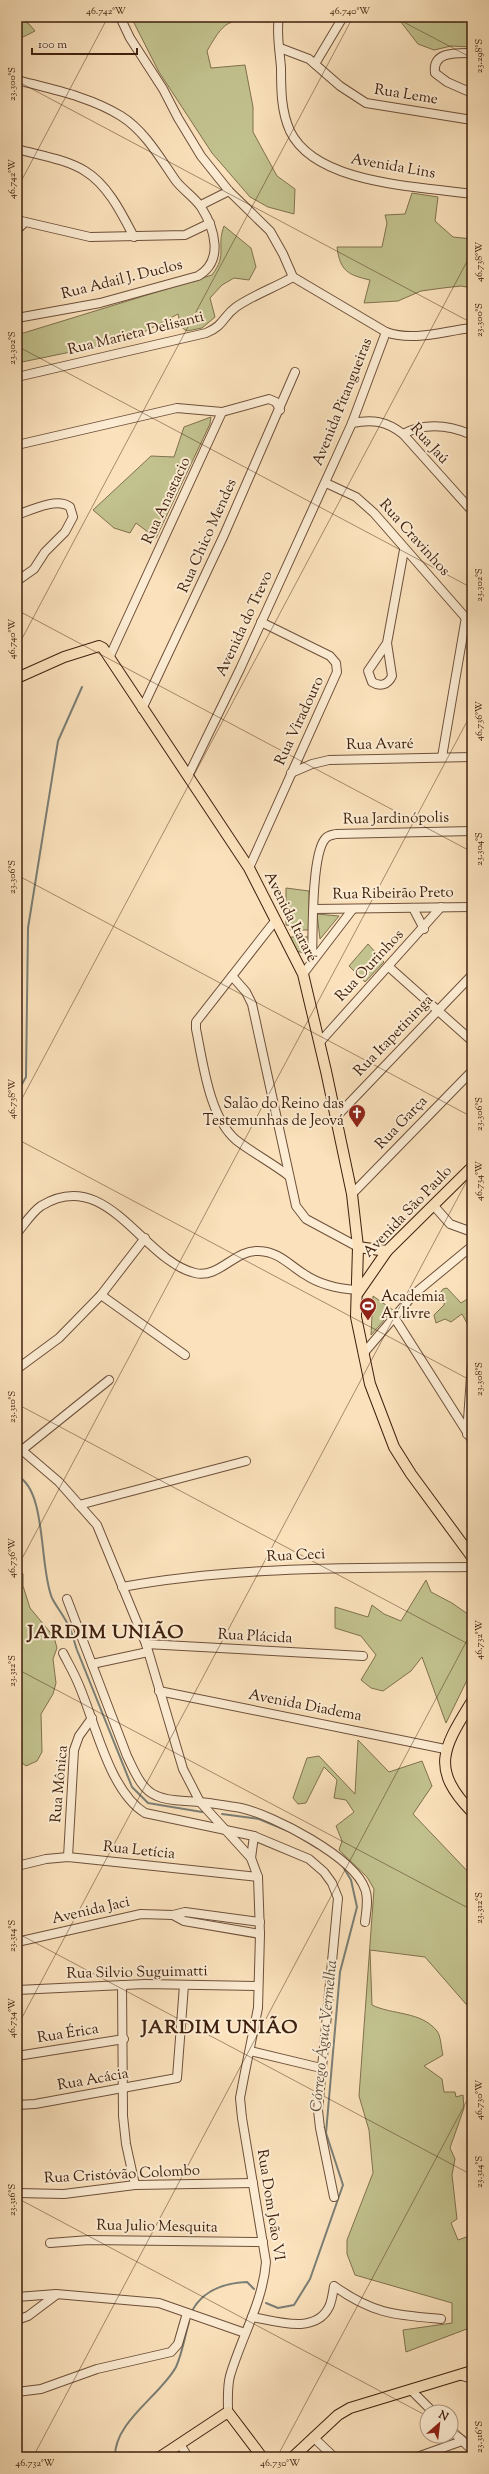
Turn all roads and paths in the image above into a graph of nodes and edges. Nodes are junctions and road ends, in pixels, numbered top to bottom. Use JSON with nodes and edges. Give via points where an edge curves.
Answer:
{"nodes":[{"id":1,"x":120,"y":17,"type":"edge"},
{"id":2,"x":279,"y":17,"type":"edge"},
{"id":3,"x":343,"y":17,"type":"edge"},
{"id":4,"x":280,"y":48,"type":"junction"},
{"id":5,"x":472,"y":53,"type":"edge"},
{"id":6,"x":315,"y":64,"type":"junction"},
{"id":7,"x":17,"y":80,"type":"edge"},
{"id":8,"x":472,"y":93,"type":"edge"},
{"id":9,"x":472,"y":120,"type":"edge"},
{"id":10,"x":17,"y":149,"type":"edge"},
{"id":11,"x":229,"y":191,"type":"junction"},
{"id":12,"x":472,"y":194,"type":"edge"},
{"id":13,"x":201,"y":205,"type":"junction"},
{"id":14,"x":21,"y":221,"type":"edge"},
{"id":15,"x":210,"y":223,"type":"junction"},
{"id":16,"x":17,"y":230,"type":"edge"},
{"id":17,"x":134,"y":237,"type":"junction"},
{"id":18,"x":293,"y":277,"type":"junction"},
{"id":19,"x":17,"y":318,"type":"edge"},
{"id":20,"x":472,"y":328,"type":"edge"},
{"id":21,"x":386,"y":332,"type":"junction"},
{"id":22,"x":296,"y":372,"type":"dead end"},
{"id":23,"x":17,"y":377,"type":"edge"},
{"id":24,"x":280,"y":410,"type":"junction"},
{"id":25,"x":222,"y":412,"type":"junction"},
{"id":26,"x":352,"y":423,"type":"junction"},
{"id":27,"x":403,"y":434,"type":"junction"},
{"id":28,"x":472,"y":435,"type":"edge"},
{"id":29,"x":17,"y":445,"type":"edge"},
{"id":30,"x":326,"y":483,"type":"junction"},
{"id":31,"x":472,"y":511,"type":"edge"},
{"id":32,"x":17,"y":515,"type":"edge"},
{"id":33,"x":404,"y":550,"type":"junction"},
{"id":34,"x":17,"y":581,"type":"edge"},
{"id":35,"x":466,"y":617,"type":"junction"},
{"id":36,"x":261,"y":622,"type":"junction"},
{"id":37,"x":472,"y":625,"type":"edge"},
{"id":38,"x":387,"y":643,"type":"junction"},
{"id":39,"x":110,"y":658,"type":"junction"},
{"id":40,"x":17,"y":678,"type":"edge"},
{"id":41,"x":142,"y":709,"type":"junction"},
{"id":42,"x":442,"y":757,"type":"junction"},
{"id":43,"x":472,"y":757,"type":"edge"},
{"id":44,"x":291,"y":773,"type":"junction"},
{"id":45,"x":188,"y":776,"type":"junction"},
{"id":46,"x":472,"y":831,"type":"edge"},
{"id":47,"x":249,"y":868,"type":"junction"},
{"id":48,"x":440,"y":907,"type":"junction"},
{"id":49,"x":472,"y":907,"type":"edge"},
{"id":50,"x":413,"y":908,"type":"junction"},
{"id":51,"x":314,"y":909,"type":"junction"},
{"id":52,"x":352,"y":910,"type":"junction"},
{"id":53,"x":275,"y":921,"type":"junction"},
{"id":54,"x":424,"y":928,"type":"junction"},
{"id":55,"x":312,"y":961,"type":"junction"},
{"id":56,"x":388,"y":967,"type":"junction"},
{"id":57,"x":303,"y":974,"type":"junction"},
{"id":58,"x":472,"y":975,"type":"edge"},
{"id":59,"x":232,"y":976,"type":"junction"},
{"id":60,"x":439,"y":1011,"type":"junction"},
{"id":61,"x":472,"y":1041,"type":"edge"},
{"id":62,"x":320,"y":1042,"type":"junction"},
{"id":63,"x":472,"y":1071,"type":"edge"},
{"id":64,"x":336,"y":1117,"type":"junction"},
{"id":65,"x":472,"y":1167,"type":"edge"},
{"id":66,"x":289,"y":1176,"type":"junction"},
{"id":67,"x":352,"y":1194,"type":"junction"},
{"id":68,"x":434,"y":1206,"type":"junction"},
{"id":69,"x":472,"y":1232,"type":"edge"},
{"id":70,"x":17,"y":1233,"type":"edge"},
{"id":71,"x":145,"y":1238,"type":"junction"},
{"id":72,"x":472,"y":1246,"type":"edge"},
{"id":73,"x":358,"y":1247,"type":"junction"},
{"id":74,"x":387,"y":1251,"type":"junction"},
{"id":75,"x":358,"y":1292,"type":"junction"},
{"id":76,"x":100,"y":1295,"type":"junction"},
{"id":77,"x":394,"y":1317,"type":"junction"},
{"id":78,"x":362,"y":1354,"type":"junction"},
{"id":79,"x":185,"y":1355,"type":"dead end"},
{"id":80,"x":472,"y":1362,"type":"edge"},
{"id":81,"x":17,"y":1369,"type":"edge"},
{"id":82,"x":109,"y":1380,"type":"dead end"},
{"id":83,"x":470,"y":1437,"type":"edge"},
{"id":84,"x":20,"y":1448,"type":"edge"},
{"id":85,"x":246,"y":1461,"type":"dead end"},
{"id":86,"x":79,"y":1505,"type":"junction"},
{"id":87,"x":472,"y":1557,"type":"edge"},
{"id":88,"x":472,"y":1566,"type":"edge"},
{"id":89,"x":122,"y":1587,"type":"junction"},
{"id":90,"x":67,"y":1599,"type":"dead end"},
{"id":91,"x":147,"y":1648,"type":"junction"},
{"id":92,"x":63,"y":1653,"type":"dead end"},
{"id":93,"x":363,"y":1656,"type":"dead end"},
{"id":94,"x":92,"y":1664,"type":"junction"},
{"id":95,"x":159,"y":1691,"type":"junction"},
{"id":96,"x":472,"y":1701,"type":"edge"},
{"id":97,"x":92,"y":1718,"type":"junction"},
{"id":98,"x":445,"y":1749,"type":"junction"},
{"id":99,"x":200,"y":1802,"type":"junction"},
{"id":100,"x":471,"y":1809,"type":"edge"},
{"id":101,"x":223,"y":1828,"type":"junction"},
{"id":102,"x":254,"y":1836,"type":"junction"},
{"id":103,"x":68,"y":1857,"type":"junction"},
{"id":104,"x":251,"y":1858,"type":"junction"},
{"id":105,"x":17,"y":1866,"type":"edge"},
{"id":106,"x":258,"y":1876,"type":"junction"},
{"id":107,"x":173,"y":1915,"type":"junction"},
{"id":108,"x":260,"y":1922,"type":"junction"},
{"id":109,"x":365,"y":1922,"type":"dead end"},
{"id":110,"x":260,"y":1934,"type":"junction"},
{"id":111,"x":17,"y":1942,"type":"edge"},
{"id":112,"x":122,"y":1985,"type":"junction"},
{"id":113,"x":184,"y":1985,"type":"junction"},
{"id":114,"x":258,"y":1986,"type":"junction"},
{"id":115,"x":17,"y":1990,"type":"edge"},
{"id":116,"x":124,"y":2039,"type":"junction"},
{"id":117,"x":250,"y":2051,"type":"junction"},
{"id":118,"x":17,"y":2056,"type":"edge"},
{"id":119,"x":321,"y":2068,"type":"junction"},
{"id":120,"x":123,"y":2088,"type":"junction"},
{"id":121,"x":17,"y":2105,"type":"edge"},
{"id":122,"x":253,"y":2183,"type":"junction"},
{"id":123,"x":135,"y":2186,"type":"junction"},
{"id":124,"x":17,"y":2193,"type":"edge"},
{"id":125,"x":334,"y":2197,"type":"dead end"},
{"id":126,"x":50,"y":2242,"type":"dead end"},
{"id":127,"x":263,"y":2242,"type":"junction"},
{"id":128,"x":56,"y":2294,"type":"junction"},
{"id":129,"x":17,"y":2297,"type":"edge"},
{"id":130,"x":187,"y":2313,"type":"junction"},
{"id":131,"x":252,"y":2317,"type":"junction"},
{"id":132,"x":441,"y":2319,"type":"dead end"},
{"id":133,"x":17,"y":2320,"type":"edge"},
{"id":134,"x":245,"y":2333,"type":"junction"},
{"id":135,"x":472,"y":2371,"type":"edge"},
{"id":136,"x":459,"y":2375,"type":"junction"},
{"id":137,"x":472,"y":2379,"type":"edge"},
{"id":138,"x":412,"y":2391,"type":"junction"},
{"id":139,"x":17,"y":2392,"type":"edge"},
{"id":140,"x":425,"y":2404,"type":"edge"},
{"id":141,"x":228,"y":2412,"type":"junction"},
{"id":142,"x":313,"y":2437,"type":"junction"},
{"id":143,"x":459,"y":2438,"type":"edge"},
{"id":144,"x":462,"y":2441,"type":"junction"},
{"id":145,"x":180,"y":2444,"type":"junction"},
{"id":146,"x":472,"y":2450,"type":"edge"},
{"id":147,"x":160,"y":2457,"type":"edge"},
{"id":148,"x":188,"y":2457,"type":"edge"},
{"id":149,"x":262,"y":2457,"type":"edge"},
{"id":150,"x":292,"y":2457,"type":"edge"},
{"id":151,"x":334,"y":2457,"type":"edge"},
{"id":152,"x":417,"y":2457,"type":"edge"}],
"edges":[{"from":1,"to":11,"type":"street","via":[[188,135]]},
{"from":2,"to":4,"type":"street","name":"Avenida Lins"},
{"from":3,"to":6,"type":"street"},
{"from":4,"to":6,"type":"street","name":"Rua Leme"},
{"from":4,"to":12,"type":"street","name":"Avenida Lins","via":[[281,89],[286,120],[296,140],[315,160],[355,176]]},
{"from":5,"to":8,"type":"street","via":[[453,53],[437,59],[434,67],[435,73],[447,82]]},
{"from":6,"to":9,"type":"street","name":"Rua Leme","via":[[340,86],[366,103]]},
{"from":7,"to":13,"type":"street","via":[[93,103],[121,116],[139,132],[185,192]]},
{"from":10,"to":17,"type":"street","via":[[73,165],[90,174],[113,200]]},
{"from":11,"to":13,"type":"street"},
{"from":11,"to":18,"type":"street","via":[[270,231]]},
{"from":13,"to":15,"type":"street"},
{"from":14,"to":16,"type":"street"},
{"from":14,"to":17,"type":"street","via":[[90,237]]},
{"from":15,"to":17,"type":"street","via":[[185,236]]},
{"from":15,"to":19,"type":"street","name":"Rua Adail J. Duclos","via":[[214,242],[213,263],[206,272],[198,276],[100,303]]},
{"from":18,"to":21,"type":"street"},
{"from":18,"to":23,"type":"street","name":"Rua Marieta Delisanti","via":[[250,298],[234,309],[221,325],[206,333]]},
{"from":20,"to":21,"type":"street","via":[[406,336]]},
{"from":21,"to":26,"type":"street","name":"Avenida Pitangueiras"},
{"from":22,"to":24,"type":"street","name":"Rua Chico Mendes"},
{"from":24,"to":25,"type":"street","via":[[276,402],[269,399]]},
{"from":24,"to":41,"type":"street","name":"Rua Chico Mendes"},
{"from":25,"to":29,"type":"street","via":[[177,408]]},
{"from":25,"to":39,"type":"street","name":"Rua Anastacio"},
{"from":26,"to":27,"type":"street","name":"Rua Jaú","via":[[386,423]]},
{"from":26,"to":30,"type":"street","name":"Avenida Pitangueiras"},
{"from":27,"to":28,"type":"street","via":[[419,426],[428,425]]},
{"from":27,"to":31,"type":"street","name":"Rua Jaú"},
{"from":30,"to":33,"type":"street","name":"Rua Cravinhos","via":[[365,504]]},
{"from":30,"to":36,"type":"street","name":"Avenida do Trevo"},
{"from":32,"to":34,"type":"street","via":[[62,503],[70,507],[73,517],[65,532],[43,554],[34,569]]},
{"from":33,"to":35,"type":"street","name":"Rua Cravinhos"},
{"from":33,"to":38,"type":"street"},
{"from":35,"to":37,"type":"street","name":"Rua Cravinhos"},
{"from":35,"to":42,"type":"street"},
{"from":36,"to":44,"type":"street","name":"Rua Viradouro","via":[[323,652],[336,663],[335,679]]},
{"from":36,"to":45,"type":"street","name":"Avenida do Trevo"},
{"from":38,"to":38,"type":"street","via":[[368,671],[372,682],[379,685],[387,683],[392,676]]},
{"from":39,"to":40,"type":"main road","name":"Avenida Itararé","via":[[103,648],[94,647],[64,656]]},
{"from":39,"to":41,"type":"main road","name":"Avenida Itararé"},
{"from":41,"to":45,"type":"main road","name":"Avenida Itararé"},
{"from":42,"to":43,"type":"street","name":"Rua Avaré"},
{"from":42,"to":44,"type":"street","name":"Rua Avaré","via":[[329,760]]},
{"from":44,"to":47,"type":"street","name":"Rua Viradouro"},
{"from":45,"to":47,"type":"main road","name":"Avenida Itararé"},
{"from":46,"to":51,"type":"street","name":"Rua Jardinópolis","via":[[330,835],[323,842],[319,853]]},
{"from":47,"to":53,"type":"main road","name":"Avenida Itararé"},
{"from":48,"to":49,"type":"street","name":"Rua Ribeirão Preto"},
{"from":48,"to":50,"type":"street","name":"Rua Ribeirão Preto"},
{"from":48,"to":54,"type":"street","name":"Rua Ourinhos"},
{"from":50,"to":52,"type":"street","name":"Rua Ribeirão Preto"},
{"from":50,"to":54,"type":"street"},
{"from":51,"to":52,"type":"street","name":"Rua Ribeirão Preto"},
{"from":51,"to":55,"type":"street","name":"Rua Jardinópolis"},
{"from":52,"to":55,"type":"street"},
{"from":53,"to":57,"type":"main road","name":"Avenida Itararé"},
{"from":53,"to":59,"type":"street"},
{"from":54,"to":56,"type":"street","name":"Rua Ourinhos"},
{"from":55,"to":57,"type":"street"},
{"from":56,"to":60,"type":"street"},
{"from":56,"to":62,"type":"street","name":"Rua Ourinhos"},
{"from":57,"to":62,"type":"main road","name":"Avenida Itararé"},
{"from":58,"to":60,"type":"street","name":"Rua Itapetininga"},
{"from":59,"to":66,"type":"street","via":[[246,992],[252,1004]]},
{"from":59,"to":66,"type":"street","via":[[196,1022],[206,1079],[220,1121],[236,1139]]},
{"from":60,"to":61,"type":"street"},
{"from":60,"to":64,"type":"street","name":"Rua Itapetininga"},
{"from":62,"to":64,"type":"main road","name":"Avenida Itararé"},
{"from":63,"to":67,"type":"street","name":"Rua Garça"},
{"from":64,"to":67,"type":"main road","name":"Avenida Itararé"},
{"from":65,"to":68,"type":"main road","name":"Avenida São Paulo"},
{"from":66,"to":73,"type":"street","via":[[296,1206],[306,1219]]},
{"from":67,"to":73,"type":"main road","name":"Avenida Itararé"},
{"from":68,"to":69,"type":"street","via":[[450,1224]]},
{"from":68,"to":74,"type":"main road","name":"Avenida São Paulo"},
{"from":70,"to":71,"type":"street","via":[[40,1206],[64,1196],[91,1198],[116,1214]]},
{"from":71,"to":75,"type":"street","via":[[176,1265],[196,1274],[214,1271],[243,1252],[258,1251],[286,1259],[304,1274],[324,1285]]},
{"from":71,"to":76,"type":"street"},
{"from":72,"to":77,"type":"street","via":[[426,1282]]},
{"from":73,"to":74,"type":"main road"},
{"from":73,"to":75,"type":"main road","name":"Avenida Itararé"},
{"from":74,"to":75,"type":"main road","name":"Avenida São Paulo"},
{"from":75,"to":78,"type":"main road","name":"Avenida São Paulo","via":[[356,1317]]},
{"from":76,"to":79,"type":"street"},
{"from":76,"to":81,"type":"street","via":[[59,1338]]},
{"from":77,"to":78,"type":"street"},
{"from":77,"to":83,"type":"street"},
{"from":78,"to":87,"type":"main road","name":"Avenida São Paulo","via":[[382,1419],[394,1446],[411,1474]]},
{"from":80,"to":83,"type":"street"},
{"from":82,"to":84,"type":"street"},
{"from":84,"to":86,"type":"street","via":[[59,1482]]},
{"from":85,"to":86,"type":"street"},
{"from":86,"to":89,"type":"street","via":[[97,1525]]},
{"from":88,"to":89,"type":"street","name":"Rua Ceci","via":[[311,1569],[230,1574]]},
{"from":89,"to":91,"type":"street"},
{"from":90,"to":94,"type":"street"},
{"from":91,"to":93,"type":"street","name":"Rua Plácida"},
{"from":91,"to":94,"type":"street","name":"Rua Plácida"},
{"from":91,"to":95,"type":"street"},
{"from":92,"to":97,"type":"street"},
{"from":94,"to":99,"type":"street","via":[[138,1779],[156,1796]]},
{"from":95,"to":98,"type":"street","name":"Avenida Diadema"},
{"from":95,"to":99,"type":"street","via":[[183,1769]]},
{"from":96,"to":98,"type":"main road"},
{"from":97,"to":101,"type":"street","via":[[115,1776],[138,1809],[145,1813]]},
{"from":97,"to":103,"type":"street","name":"Rua Mônica","via":[[79,1736],[74,1750]]},
{"from":98,"to":100,"type":"main road","via":[[446,1774],[453,1788]]},
{"from":99,"to":101,"type":"street"},
{"from":99,"to":109,"type":"street","via":[[242,1809],[269,1818],[299,1832],[344,1862],[359,1877],[365,1889]]},
{"from":101,"to":102,"type":"street"},
{"from":101,"to":104,"type":"street"},
{"from":102,"to":104,"type":"street"},
{"from":102,"to":119,"type":"street","via":[[308,1860],[324,1872],[338,1898]]},
{"from":103,"to":105,"type":"street","name":"Rua Letícia"},
{"from":103,"to":106,"type":"street","name":"Rua Letícia"},
{"from":104,"to":106,"type":"street","name":"Rua Dom João VI"},
{"from":106,"to":108,"type":"street","name":"Rua Dom João VI"},
{"from":107,"to":108,"type":"street","name":"Avenida Jaci","via":[[185,1912]]},
{"from":107,"to":110,"type":"street","name":"Avenida Jaci","via":[[184,1920]]},
{"from":107,"to":111,"type":"street","name":"Avenida Jaci","via":[[142,1914]]},
{"from":108,"to":110,"type":"street","name":"Rua Dom João VI"},
{"from":110,"to":114,"type":"street","name":"Rua Dom João VI"},
{"from":112,"to":113,"type":"street","name":"Rua Silvio Suguimatti"},
{"from":112,"to":115,"type":"street","name":"Rua Silvio Suguimatti"},
{"from":112,"to":116,"type":"street"},
{"from":113,"to":114,"type":"street","name":"Rua Silvio Suguimatti"},
{"from":113,"to":120,"type":"street","name":"Rua Acácia","via":[[178,2074],[173,2080]]},
{"from":114,"to":117,"type":"street","name":"Rua Dom João VI","via":[[258,2008]]},
{"from":116,"to":118,"type":"street","name":"Rua Érica"},
{"from":116,"to":120,"type":"street"},
{"from":117,"to":119,"type":"street"},
{"from":117,"to":122,"type":"street","name":"Rua Dom João VI","via":[[240,2098]]},
{"from":119,"to":125,"type":"street","via":[[318,2110]]},
{"from":120,"to":121,"type":"street","name":"Rua Acácia"},
{"from":120,"to":123,"type":"street","via":[[126,2144]]},
{"from":122,"to":123,"type":"street","name":"Rua Cristóvão Colombo"},
{"from":122,"to":127,"type":"street","name":"Rua Dom João VI"},
{"from":123,"to":124,"type":"street","name":"Rua Cristóvão Colombo","via":[[64,2194]]},
{"from":126,"to":127,"type":"street","name":"Rua Julio Mesquita"},
{"from":127,"to":131,"type":"street","name":"Rua Dom João VI","via":[[265,2276]]},
{"from":128,"to":129,"type":"street"},
{"from":128,"to":130,"type":"street","via":[[159,2303]]},
{"from":128,"to":133,"type":"street","via":[[28,2316]]},
{"from":130,"to":134,"type":"street"},
{"from":130,"to":139,"type":"street","via":[[178,2344],[171,2352],[97,2369],[67,2382],[41,2389]]},
{"from":131,"to":132,"type":"street","via":[[298,2324],[312,2322],[329,2307],[334,2286],[359,2303],[382,2312]]},
{"from":131,"to":134,"type":"street","name":"Rua Dom João VI"},
{"from":134,"to":141,"type":"street","name":"Rua Dom João VI","via":[[230,2377]]},
{"from":135,"to":136,"type":"main road"},
{"from":136,"to":137,"type":"street"},
{"from":136,"to":138,"type":"main road"},
{"from":138,"to":140,"type":"street"},
{"from":138,"to":142,"type":"main road","via":[[350,2408]]},
{"from":141,"to":145,"type":"main road"},
{"from":141,"to":149,"type":"main road"},
{"from":142,"to":150,"type":"main road"},
{"from":142,"to":151,"type":"street"},
{"from":143,"to":144,"type":"street"},
{"from":144,"to":146,"type":"street"},
{"from":144,"to":152,"type":"street"},
{"from":145,"to":147,"type":"main road"},
{"from":145,"to":148,"type":"street"}]}
